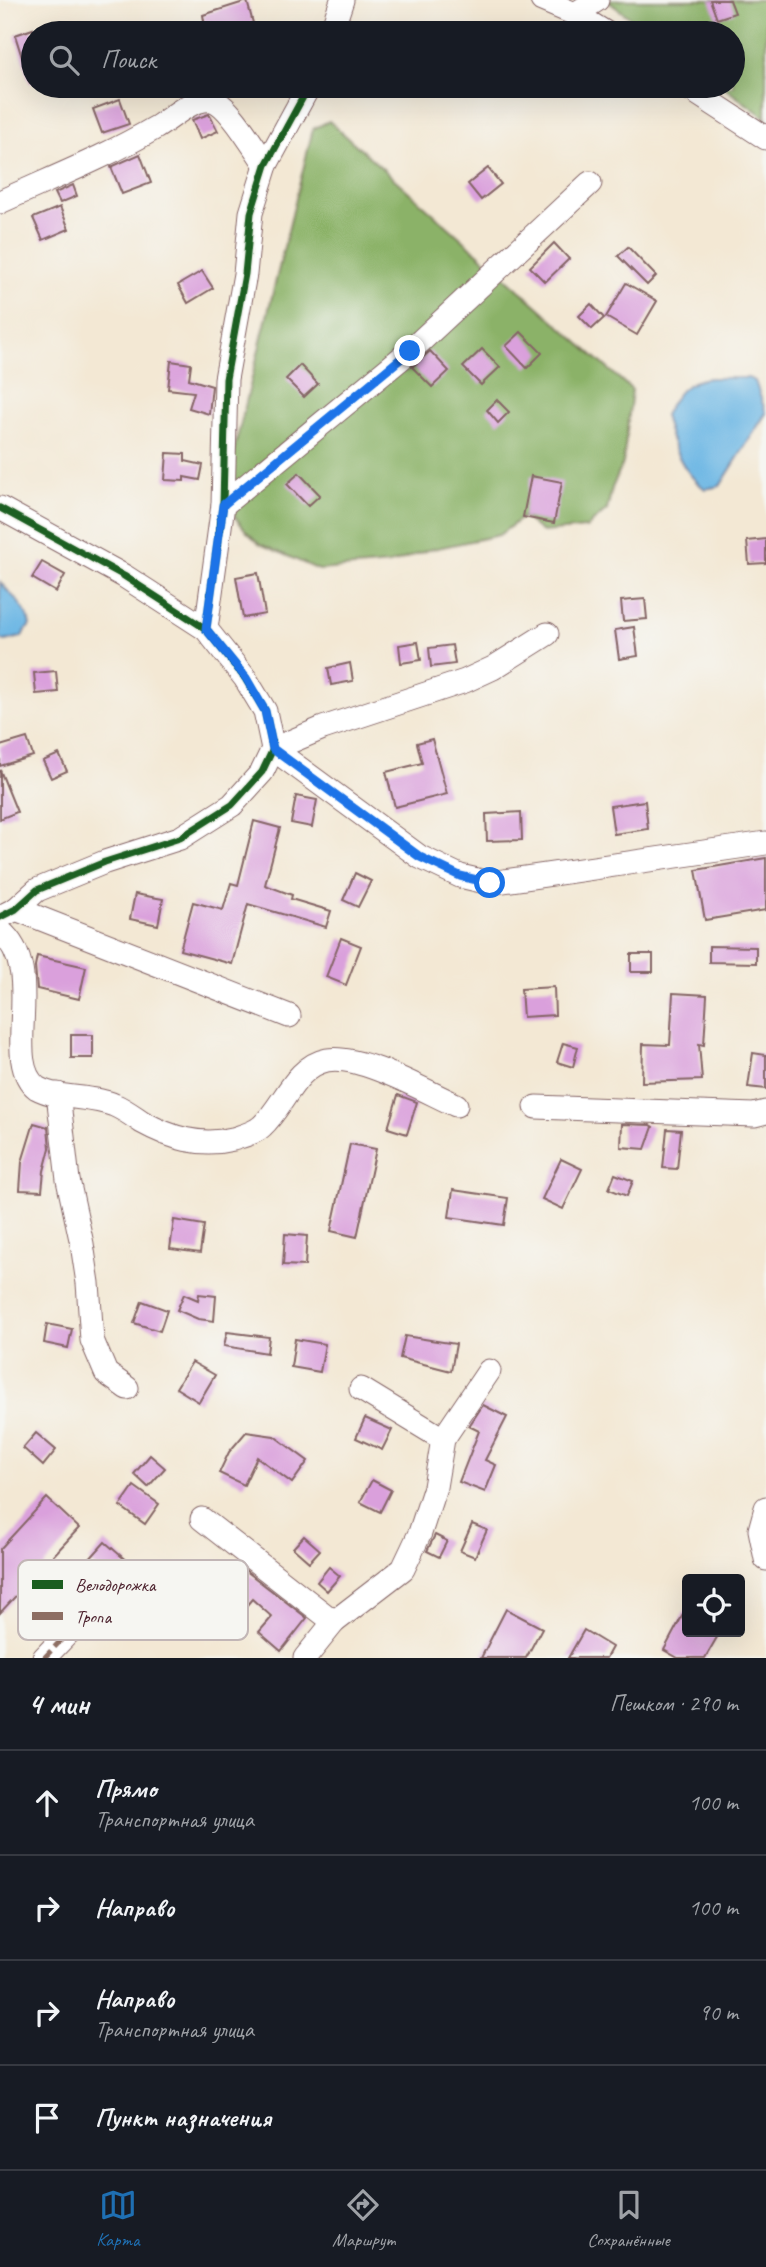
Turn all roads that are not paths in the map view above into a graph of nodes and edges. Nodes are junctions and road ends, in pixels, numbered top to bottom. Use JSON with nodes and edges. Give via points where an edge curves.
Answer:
{"nodes":[{"id":1,"x":342,"y":0,"type":"edge"},
{"id":2,"x":542,"y":0,"type":"edge"},
{"id":3,"x":597,"y":0,"type":"edge"},
{"id":4,"x":575,"y":14,"type":"junction"},
{"id":5,"x":335,"y":21,"type":"edge"},
{"id":6,"x":586,"y":21,"type":"edge"},
{"id":7,"x":303,"y":98,"type":"edge"},
{"id":8,"x":704,"y":98,"type":"edge"},
{"id":9,"x":766,"y":138,"type":"edge"},
{"id":10,"x":267,"y":165,"type":"junction"},
{"id":11,"x":590,"y":183,"type":"dead end"},
{"id":12,"x":0,"y":202,"type":"edge"},
{"id":13,"x":223,"y":505,"type":"junction"},
{"id":14,"x":0,"y":508,"type":"edge"},
{"id":15,"x":206,"y":629,"type":"junction"},
{"id":16,"x":547,"y":634,"type":"dead end"},
{"id":17,"x":273,"y":749,"type":"junction"},
{"id":18,"x":766,"y":843,"type":"edge"},
{"id":19,"x":8,"y":913,"type":"edge"},
{"id":20,"x":0,"y":931,"type":"edge"},
{"id":21,"x":289,"y":1016,"type":"dead end"},
{"id":22,"x":58,"y":1094,"type":"junction"},
{"id":23,"x":456,"y":1105,"type":"dead end"},
{"id":24,"x":536,"y":1107,"type":"dead end"},
{"id":25,"x":766,"y":1112,"type":"edge"},
{"id":26,"x":489,"y":1371,"type":"dead end"},
{"id":27,"x":127,"y":1388,"type":"dead end"},
{"id":28,"x":361,"y":1389,"type":"dead end"},
{"id":29,"x":443,"y":1439,"type":"junction"},
{"id":30,"x":766,"y":1508,"type":"edge"},
{"id":31,"x":202,"y":1519,"type":"dead end"},
{"id":32,"x":766,"y":1559,"type":"edge"},
{"id":33,"x":334,"y":1622,"type":"junction"},
{"id":34,"x":62,"y":1640,"type":"edge"},
{"id":35,"x":44,"y":1658,"type":"edge"},
{"id":36,"x":305,"y":1658,"type":"edge"}],
"edges":[{"from":1,"to":5,"type":"street"},
{"from":2,"to":4,"type":"street"},
{"from":3,"to":4,"type":"street"},
{"from":4,"to":6,"type":"street"},
{"from":7,"to":10,"type":"street"},
{"from":8,"to":9,"type":"street"},
{"from":10,"to":12,"type":"street","via":[[225,108],[214,100],[203,101]]},
{"from":10,"to":13,"type":"street","via":[[251,213],[226,379]]},
{"from":11,"to":13,"type":"street","via":[[410,351]]},
{"from":13,"to":15,"type":"street"},
{"from":14,"to":15,"type":"street","via":[[124,576]]},
{"from":15,"to":17,"type":"street","via":[[246,678],[265,711]]},
{"from":16,"to":17,"type":"street","via":[[465,681]]},
{"from":17,"to":18,"type":"street","via":[[420,857],[460,876],[490,883]]},
{"from":17,"to":19,"type":"street","via":[[262,772],[232,805],[180,838],[37,890]]},
{"from":19,"to":21,"type":"street"},
{"from":20,"to":22,"type":"street","via":[[16,951],[20,969],[18,1060],[24,1076],[38,1088]]},
{"from":22,"to":23,"type":"street","via":[[115,1105],[163,1133],[214,1143],[260,1129],[302,1074],[329,1060],[367,1066]]},
{"from":22,"to":27,"type":"street","via":[[68,1180],[88,1283],[92,1340],[106,1373]]},
{"from":24,"to":25,"type":"street"},
{"from":26,"to":29,"type":"street"},
{"from":28,"to":29,"type":"street"},
{"from":29,"to":33,"type":"street","via":[[431,1499],[403,1569]]},
{"from":30,"to":32,"type":"street","via":[[760,1530]]},
{"from":31,"to":33,"type":"street"},
{"from":33,"to":36,"type":"street"},
{"from":34,"to":35,"type":"street"}]}
